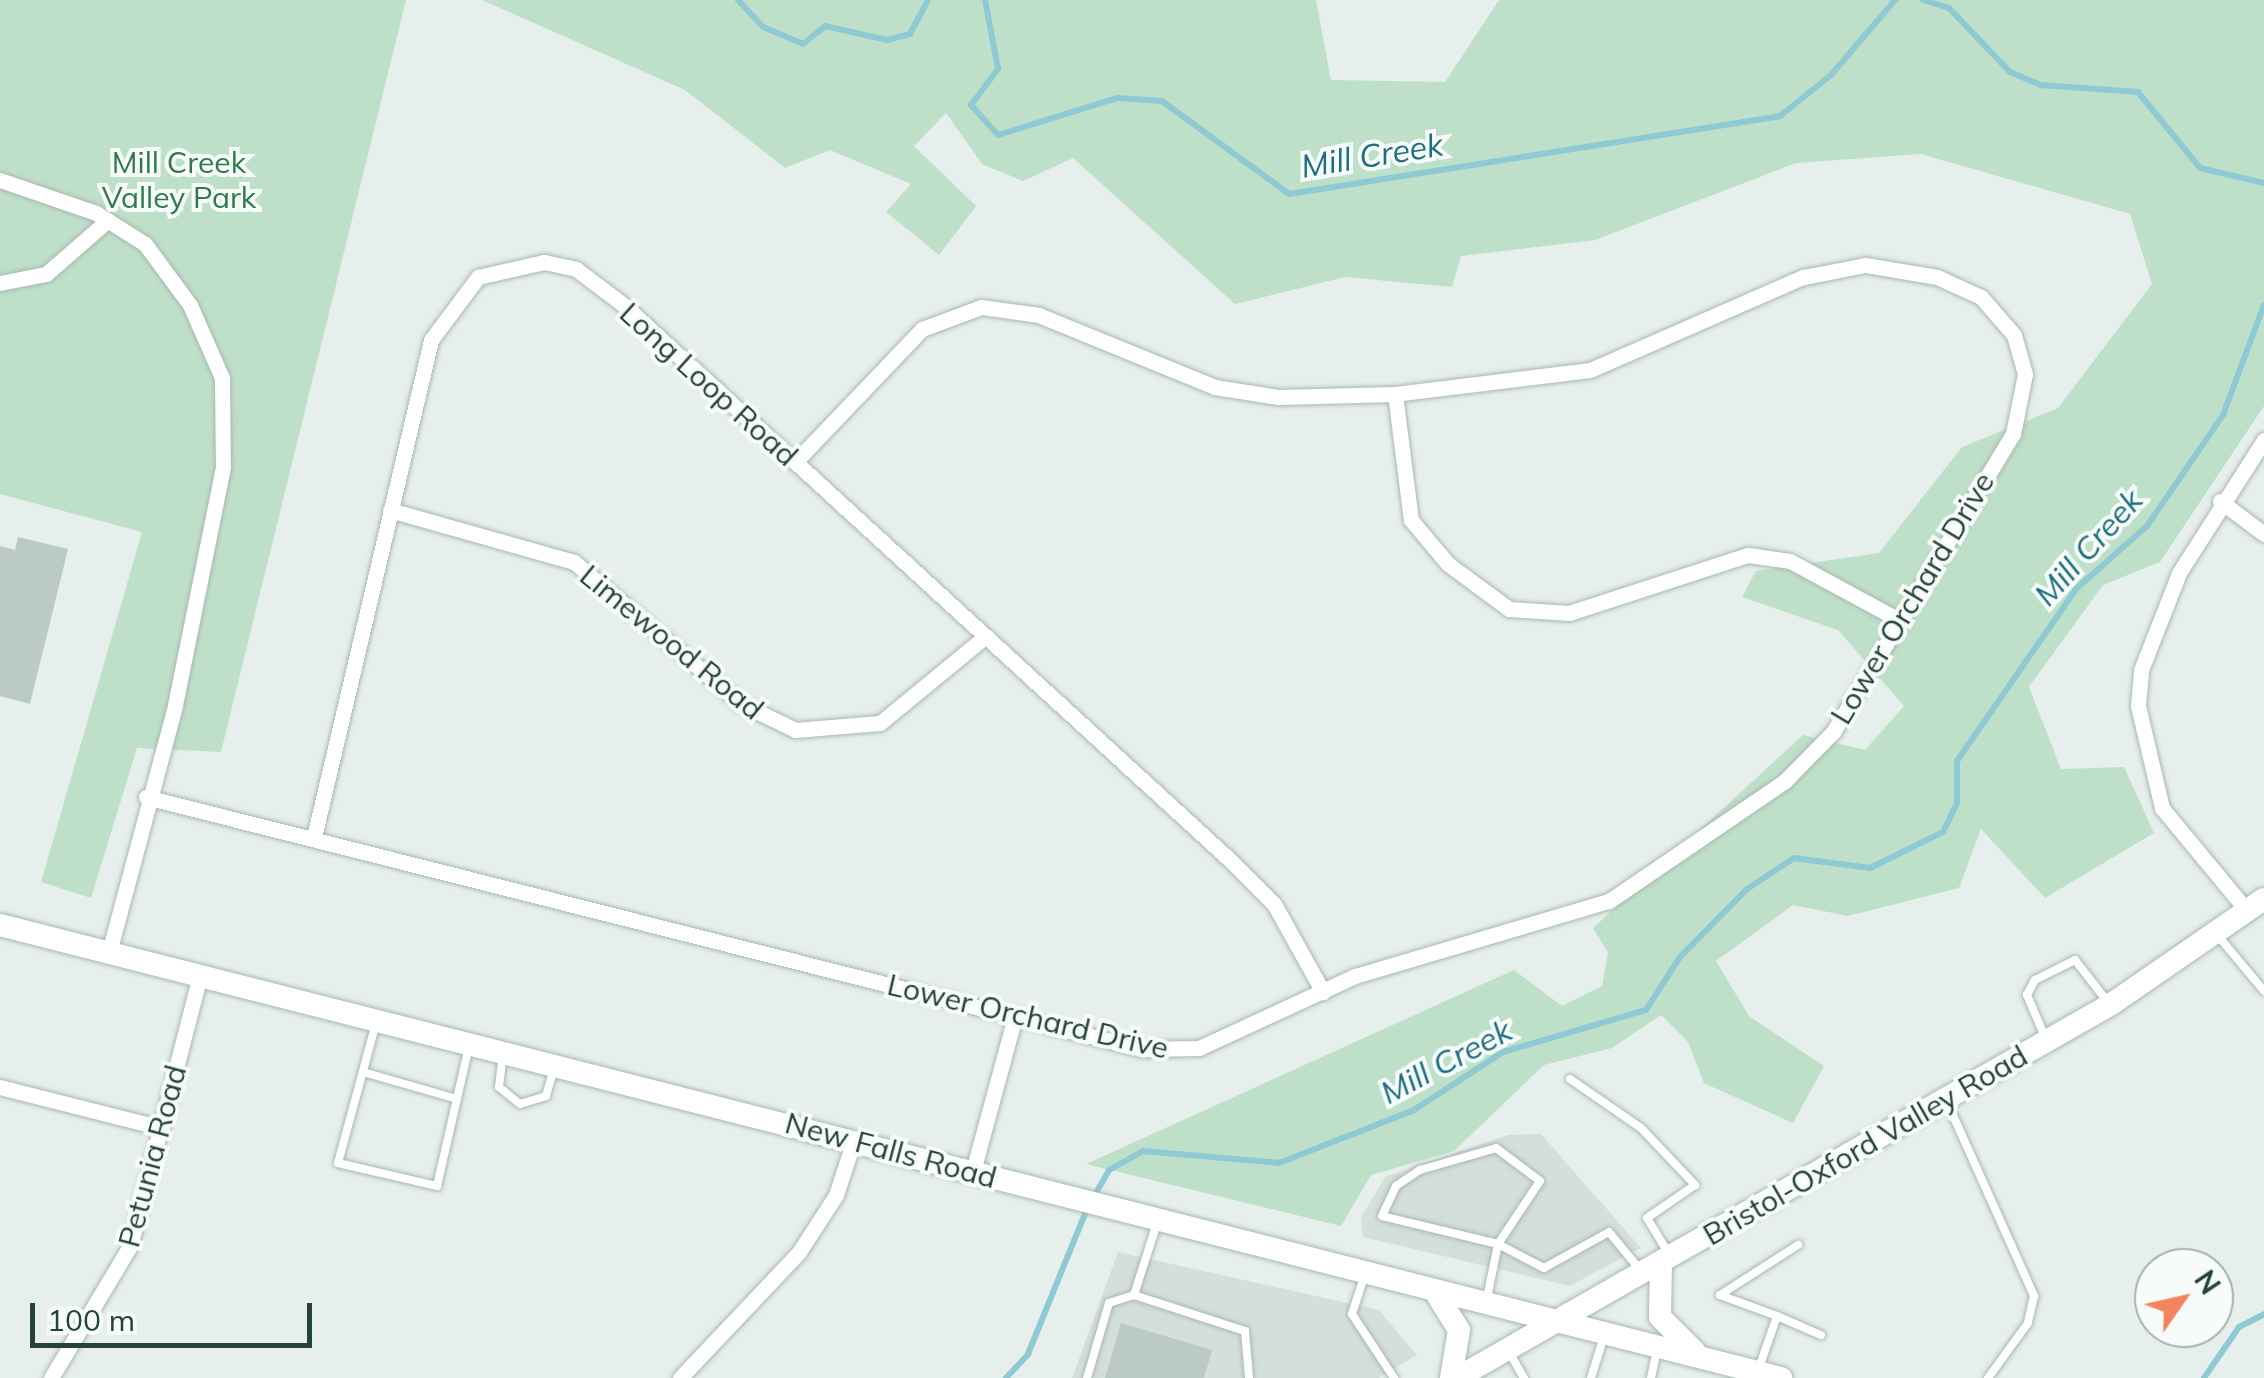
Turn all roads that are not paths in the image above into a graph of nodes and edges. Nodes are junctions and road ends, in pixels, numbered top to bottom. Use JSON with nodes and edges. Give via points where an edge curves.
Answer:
{"nodes":[{"id":1,"x":0,"y":180,"type":"edge"},
{"id":2,"x":108,"y":220,"type":"junction"},
{"id":3,"x":0,"y":283,"type":"edge"},
{"id":4,"x":1395,"y":394,"type":"junction"},
{"id":5,"x":2264,"y":440,"type":"edge"},
{"id":6,"x":796,"y":462,"type":"junction"},
{"id":7,"x":2220,"y":501,"type":"junction"},
{"id":8,"x":390,"y":510,"type":"junction"},
{"id":9,"x":2264,"y":534,"type":"edge"},
{"id":10,"x":1899,"y":620,"type":"junction"},
{"id":11,"x":986,"y":636,"type":"junction"},
{"id":12,"x":146,"y":797,"type":"junction"},
{"id":13,"x":314,"y":837,"type":"junction"},
{"id":14,"x":2256,"y":906,"type":"edge"},
{"id":15,"x":0,"y":925,"type":"edge"},
{"id":16,"x":2216,"y":934,"type":"junction"},
{"id":17,"x":109,"y":952,"type":"junction"},
{"id":18,"x":200,"y":975,"type":"junction"},
{"id":19,"x":2264,"y":991,"type":"edge"},
{"id":20,"x":1323,"y":992,"type":"junction"},
{"id":21,"x":2110,"y":1004,"type":"junction"},
{"id":22,"x":1015,"y":1016,"type":"junction"},
{"id":23,"x":378,"y":1019,"type":"junction"},
{"id":24,"x":2046,"y":1039,"type":"junction"},
{"id":25,"x":470,"y":1042,"type":"junction"},
{"id":26,"x":503,"y":1051,"type":"junction"},
{"id":27,"x":556,"y":1064,"type":"junction"},
{"id":28,"x":363,"y":1072,"type":"junction"},
{"id":29,"x":1570,"y":1079,"type":"dead end"},
{"id":30,"x":0,"y":1088,"type":"edge"},
{"id":31,"x":457,"y":1098,"type":"junction"},
{"id":32,"x":1944,"y":1098,"type":"junction"},
{"id":33,"x":162,"y":1128,"type":"junction"},
{"id":34,"x":854,"y":1140,"type":"junction"},
{"id":35,"x":973,"y":1171,"type":"junction"},
{"id":36,"x":1158,"y":1218,"type":"junction"},
{"id":37,"x":1498,"y":1244,"type":"junction"},
{"id":38,"x":1798,"y":1245,"type":"dead end"},
{"id":39,"x":1659,"y":1265,"type":"junction"},
{"id":40,"x":1365,"y":1272,"type":"junction"},
{"id":41,"x":1434,"y":1290,"type":"junction"},
{"id":42,"x":1134,"y":1294,"type":"junction"},
{"id":43,"x":1486,"y":1303,"type":"junction"},
{"id":44,"x":1777,"y":1316,"type":"junction"},
{"id":45,"x":1557,"y":1322,"type":"junction"},
{"id":46,"x":1605,"y":1332,"type":"junction"},
{"id":47,"x":1821,"y":1335,"type":"dead end"},
{"id":48,"x":1658,"y":1346,"type":"junction"},
{"id":49,"x":1507,"y":1348,"type":"junction"},
{"id":50,"x":1701,"y":1357,"type":"junction"},
{"id":51,"x":1758,"y":1372,"type":"junction"},
{"id":52,"x":51,"y":1378,"type":"edge"},
{"id":53,"x":680,"y":1378,"type":"edge"},
{"id":54,"x":1087,"y":1378,"type":"edge"},
{"id":55,"x":1249,"y":1378,"type":"edge"},
{"id":56,"x":1394,"y":1378,"type":"edge"},
{"id":57,"x":1454,"y":1378,"type":"edge"},
{"id":58,"x":1524,"y":1378,"type":"edge"},
{"id":59,"x":1590,"y":1378,"type":"edge"},
{"id":60,"x":1651,"y":1378,"type":"edge"},
{"id":61,"x":1782,"y":1378,"type":"edge"},
{"id":62,"x":1988,"y":1378,"type":"edge"}],
"edges":[{"from":1,"to":2,"type":"street"},
{"from":2,"to":3,"type":"street","via":[[46,274]]},
{"from":2,"to":12,"type":"street","via":[[145,244],[190,305],[222,378],[224,468],[176,706]]},
{"from":4,"to":6,"type":"street","name":"Lower Orchard Drive","via":[[1278,397],[1215,387],[1039,315],[981,306],[922,328]]},
{"from":4,"to":10,"type":"street","via":[[1411,520],[1448,564],[1509,609],[1569,613],[1722,559],[1759,555],[1790,561]]},
{"from":4,"to":10,"type":"street","name":"Lower Orchard Drive","via":[[1590,370],[1839,268],[1912,272],[1963,286],[2014,335],[2024,398],[2013,434]]},
{"from":5,"to":7,"type":"street"},
{"from":6,"to":8,"type":"street","name":"Long Loop Road","via":[[591,278],[569,266],[514,264],[464,288],[437,326]]},
{"from":6,"to":11,"type":"street","name":"Long Loop Road"},
{"from":7,"to":9,"type":"street"},
{"from":7,"to":14,"type":"street","via":[[2150,642],[2139,730],[2162,808]]},
{"from":8,"to":11,"type":"street","name":"Limewood Road","via":[[574,562],[740,704],[795,730],[880,723]]},
{"from":8,"to":13,"type":"street","name":"Long Loop Road"},
{"from":10,"to":20,"type":"street","name":"Lower Orchard Drive","via":[[1806,764],[1642,882],[1576,913]]},
{"from":11,"to":20,"type":"street","name":"Long Loop Road","via":[[1274,904]]},
{"from":12,"to":13,"type":"street","name":"Lower Orchard Drive"},
{"from":12,"to":17,"type":"street"},
{"from":13,"to":22,"type":"street","name":"Lower Orchard Drive"},
{"from":14,"to":16,"type":"main road","name":"Bristol-Oxford Valley Road"},
{"from":15,"to":17,"type":"main road","name":"New Falls Road"},
{"from":16,"to":19,"type":"lane"},
{"from":16,"to":21,"type":"main road","name":"Bristol-Oxford Valley Road"},
{"from":17,"to":18,"type":"main road","name":"New Falls Road"},
{"from":18,"to":23,"type":"main road","name":"New Falls Road"},
{"from":18,"to":33,"type":"street","name":"Petunia Road"},
{"from":20,"to":22,"type":"street","name":"Lower Orchard Drive","via":[[1237,1036],[1181,1052]]},
{"from":21,"to":24,"type":"main road","name":"Bristol-Oxford Valley Road"},
{"from":21,"to":24,"type":"lane","via":[[2068,961],[2027,989]]},
{"from":22,"to":35,"type":"street"},
{"from":23,"to":25,"type":"main road","name":"New Falls Road"},
{"from":23,"to":28,"type":"lane"},
{"from":24,"to":32,"type":"main road","name":"Bristol-Oxford Valley Road"},
{"from":25,"to":26,"type":"main road","name":"New Falls Road"},
{"from":25,"to":31,"type":"lane"},
{"from":26,"to":27,"type":"main road","name":"New Falls Road"},
{"from":26,"to":27,"type":"lane","via":[[499,1087],[520,1104],[546,1096]]},
{"from":27,"to":34,"type":"main road","name":"New Falls Road"},
{"from":28,"to":31,"type":"lane"},
{"from":28,"to":31,"type":"lane","via":[[338,1164],[437,1186]]},
{"from":29,"to":39,"type":"lane","via":[[1640,1128],[1695,1186],[1647,1218]]},
{"from":30,"to":33,"type":"street"},
{"from":32,"to":39,"type":"main road","name":"Bristol-Oxford Valley Road"},
{"from":32,"to":62,"type":"lane","via":[[2034,1296],[2028,1324]]},
{"from":33,"to":52,"type":"street","name":"Petunia Road","via":[[124,1261]]},
{"from":34,"to":35,"type":"main road","name":"New Falls Road"},
{"from":34,"to":53,"type":"street","via":[[836,1196],[799,1252]]},
{"from":35,"to":36,"type":"main road","name":"New Falls Road"},
{"from":36,"to":40,"type":"main road","name":"New Falls Road"},
{"from":36,"to":42,"type":"lane"},
{"from":37,"to":37,"type":"lane","via":[[1440,1230],[1382,1216],[1396,1186],[1420,1170],[1496,1148],[1540,1180]]},
{"from":37,"to":39,"type":"lane","via":[[1544,1268],[1609,1232]]},
{"from":37,"to":43,"type":"lane"},
{"from":38,"to":44,"type":"lane","via":[[1720,1296]]},
{"from":39,"to":45,"type":"main road","name":"Bristol-Oxford Valley Road"},
{"from":39,"to":50,"type":"main road","via":[[1660,1317]]},
{"from":40,"to":41,"type":"main road","name":"New Falls Road"},
{"from":40,"to":56,"type":"lane","via":[[1352,1314]]},
{"from":41,"to":43,"type":"main road","name":"New Falls Road"},
{"from":41,"to":57,"type":"main road","via":[[1459,1330]]},
{"from":42,"to":54,"type":"lane","via":[[1109,1303]]},
{"from":42,"to":55,"type":"lane","via":[[1245,1331]]},
{"from":43,"to":45,"type":"main road","name":"New Falls Road"},
{"from":44,"to":47,"type":"lane"},
{"from":44,"to":51,"type":"lane"},
{"from":45,"to":46,"type":"main road","name":"New Falls Road"},
{"from":45,"to":49,"type":"main road","name":"Bristol-Oxford Valley Road"},
{"from":46,"to":48,"type":"main road","name":"New Falls Road"},
{"from":46,"to":59,"type":"lane"},
{"from":48,"to":50,"type":"main road","name":"New Falls Road"},
{"from":48,"to":60,"type":"lane"},
{"from":49,"to":57,"type":"main road","name":"Bristol-Oxford Valley Road"},
{"from":49,"to":58,"type":"lane"},
{"from":50,"to":51,"type":"main road","name":"New Falls Road"},
{"from":51,"to":61,"type":"main road","name":"New Falls Road"}]}
